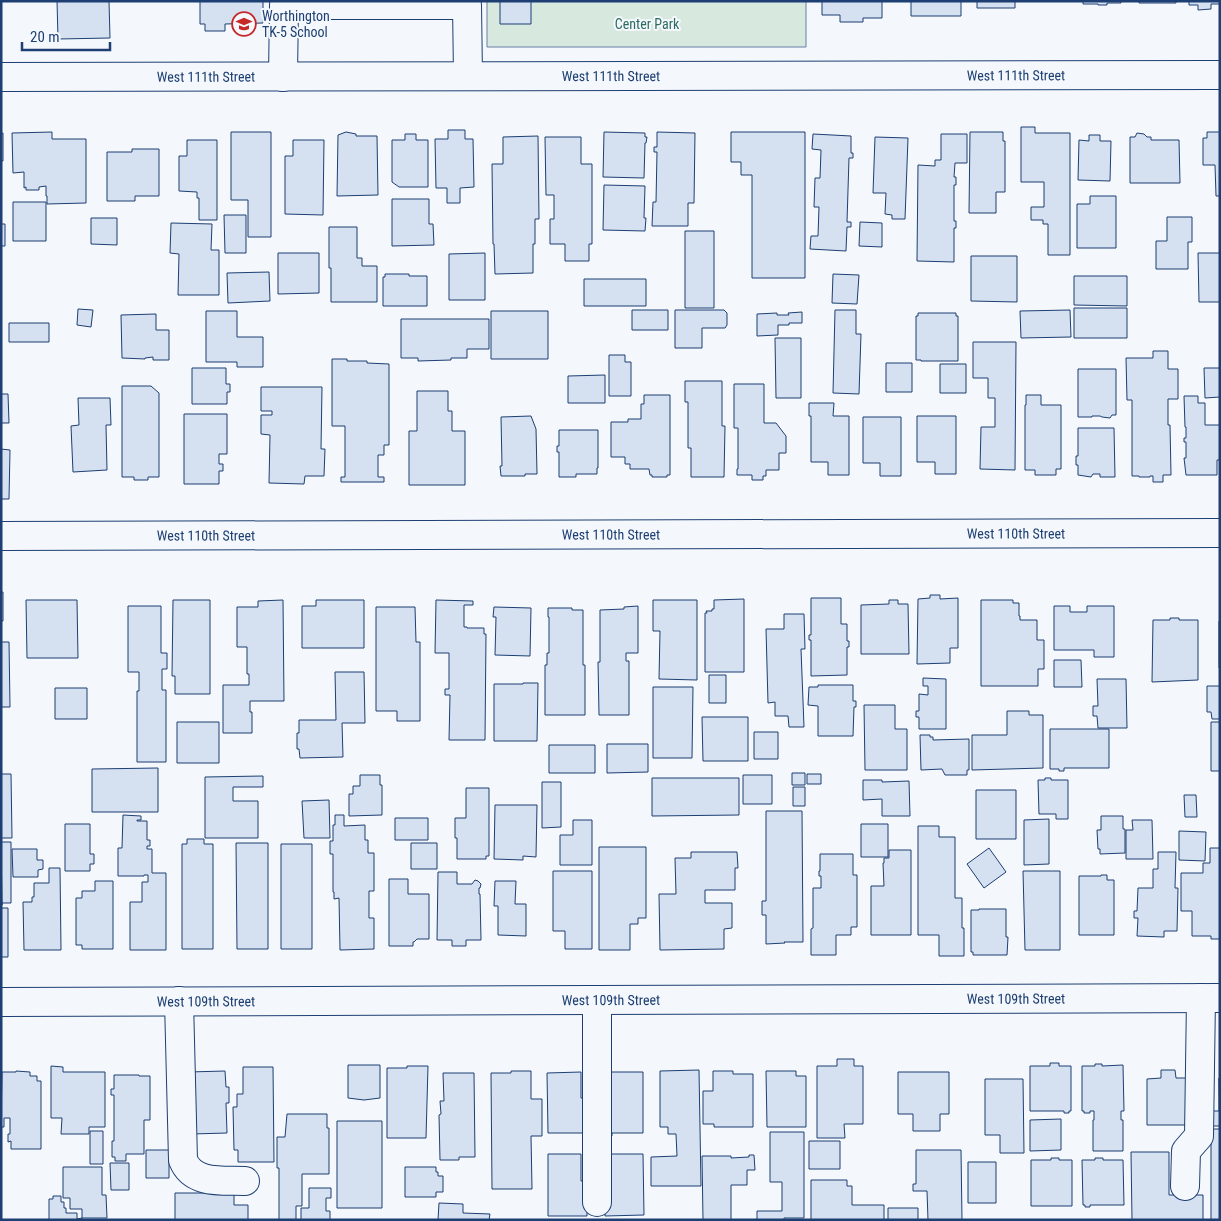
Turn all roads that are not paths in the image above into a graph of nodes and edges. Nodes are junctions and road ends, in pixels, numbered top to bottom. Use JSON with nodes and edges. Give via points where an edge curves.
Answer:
{"nodes":[{"id":1,"x":1220,"y":75,"type":"edge"},
{"id":2,"x":468,"y":76,"type":"junction"},
{"id":3,"x":1,"y":77,"type":"edge"},
{"id":4,"x":283,"y":77,"type":"junction"},
{"id":5,"x":1220,"y":533,"type":"edge"},
{"id":6,"x":1,"y":536,"type":"edge"},
{"id":7,"x":1210,"y":998,"type":"edge"},
{"id":8,"x":597,"y":1000,"type":"junction"},
{"id":9,"x":180,"y":1001,"type":"junction"},
{"id":10,"x":1,"y":1002,"type":"edge"},
{"id":11,"x":245,"y":1181,"type":"dead end"},
{"id":12,"x":1185,"y":1186,"type":"dead end"},
{"id":13,"x":597,"y":1202,"type":"dead end"}],
"edges":[{"from":1,"to":2,"type":"street","name":"West 111th Street"},
{"from":2,"to":4,"type":"street","name":"West 111th Street"},
{"from":2,"to":4,"type":"street","via":[[468,5],[284,5]]},
{"from":3,"to":4,"type":"street","name":"West 111th Street"},
{"from":5,"to":6,"type":"street","name":"West 110th Street"},
{"from":7,"to":8,"type":"street","name":"West 109th Street"},
{"from":7,"to":12,"type":"street","via":[[1198,1136],[1186,1151]]},
{"from":8,"to":9,"type":"street","name":"West 109th Street"},
{"from":8,"to":13,"type":"street"},
{"from":9,"to":10,"type":"street","name":"West 109th Street"},
{"from":9,"to":11,"type":"street","via":[[183,1160],[186,1167],[200,1178]]}]}
